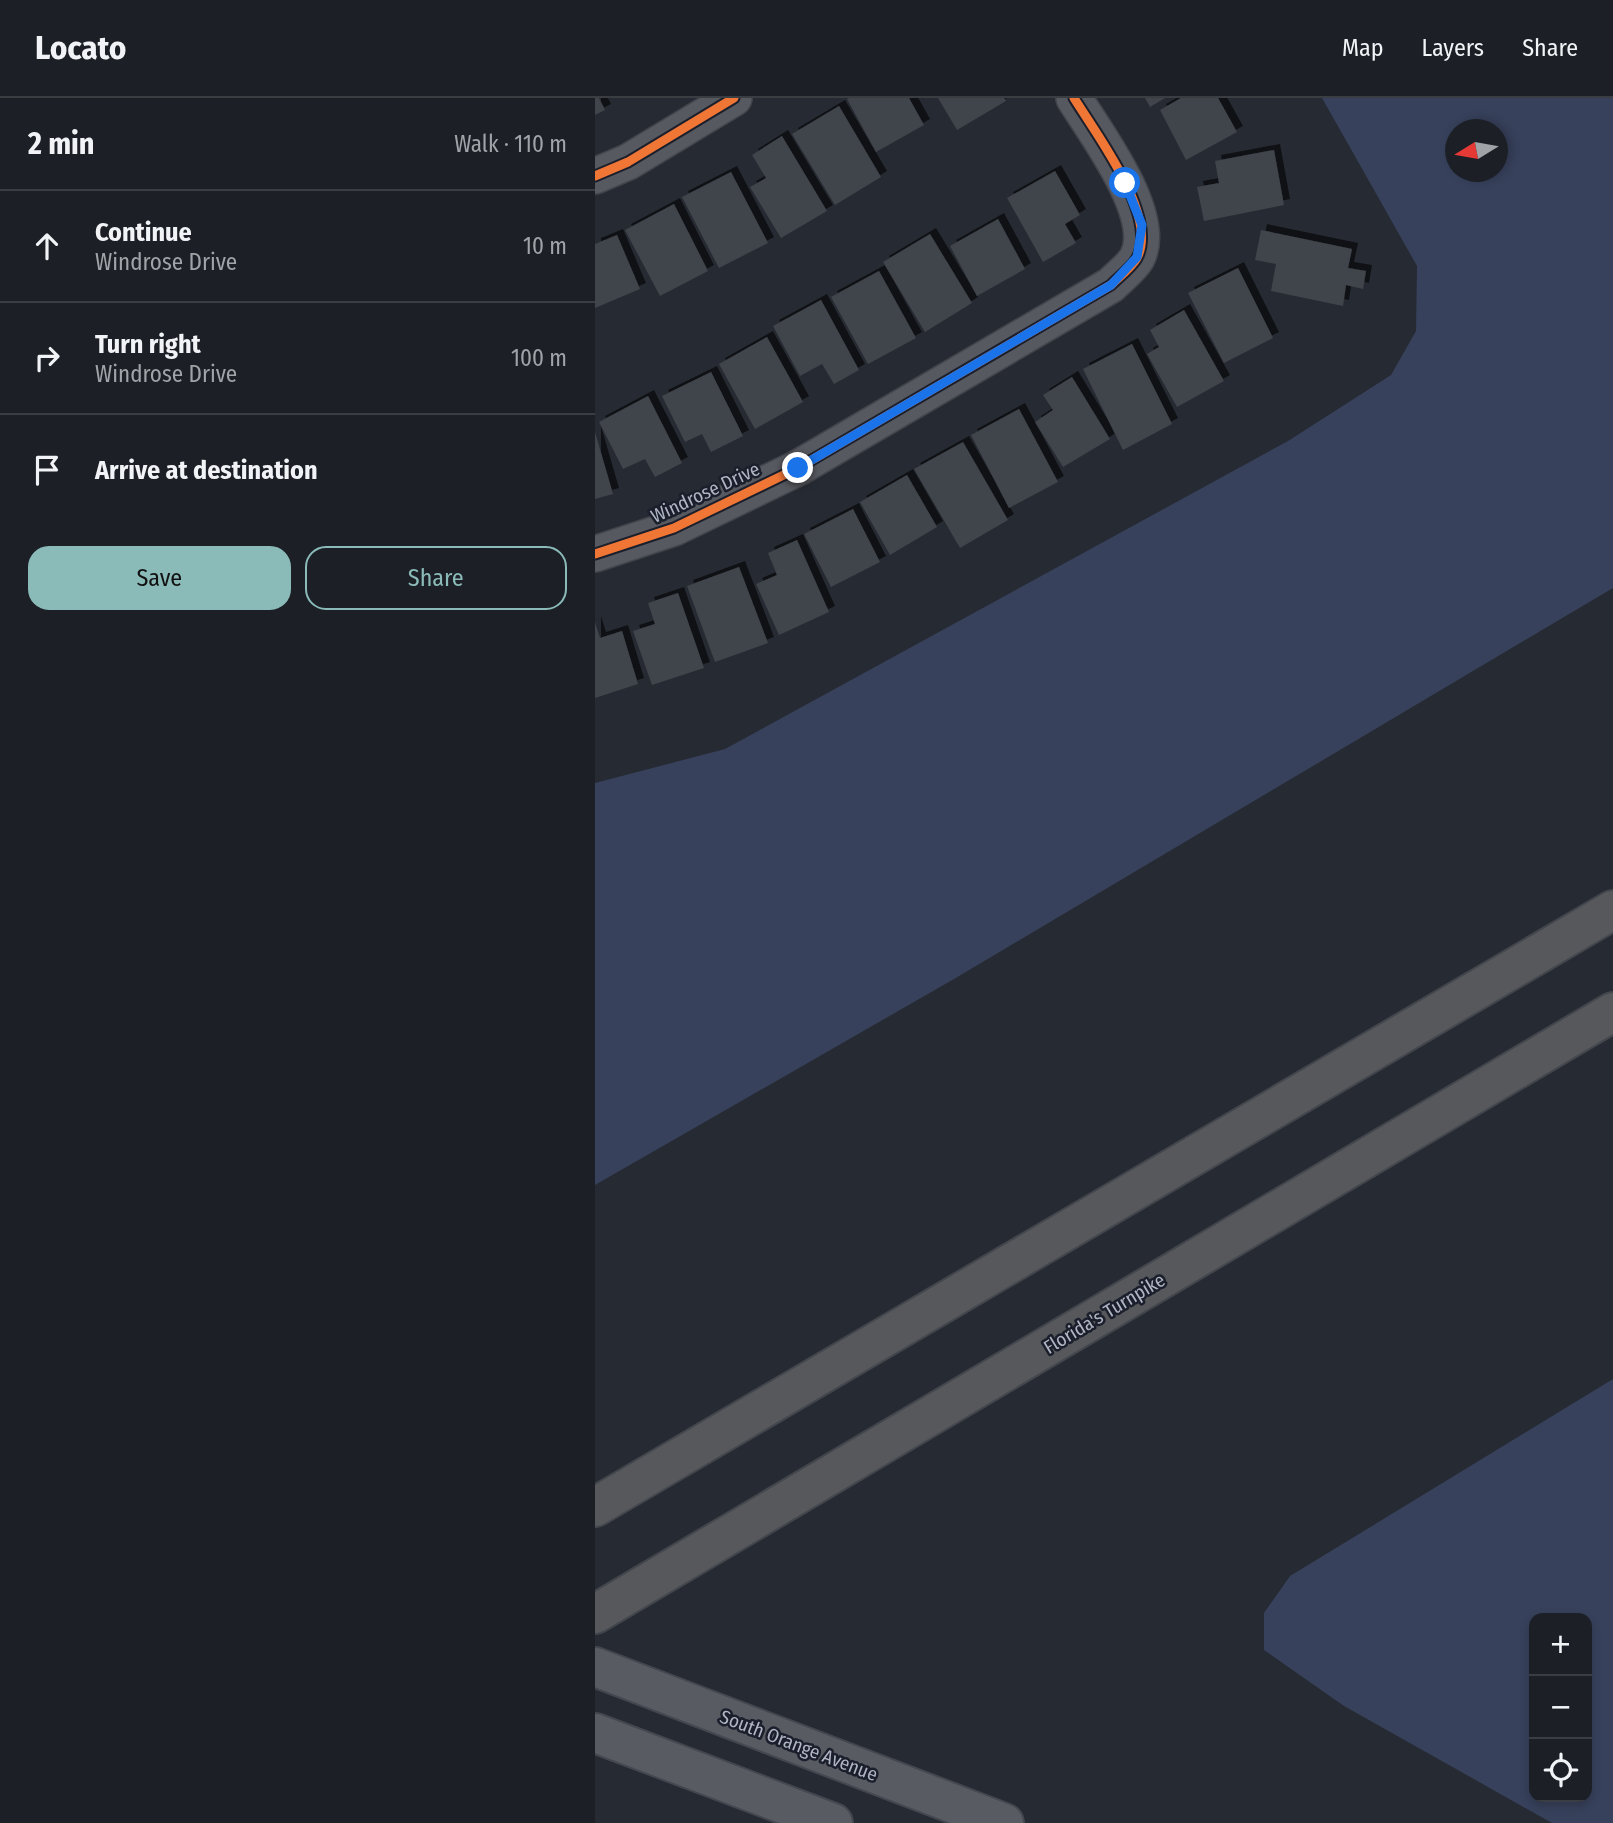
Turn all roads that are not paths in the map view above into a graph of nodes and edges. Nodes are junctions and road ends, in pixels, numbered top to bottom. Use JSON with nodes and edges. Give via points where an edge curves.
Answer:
{"nodes":[{"id":1,"x":734,"y":98,"type":"edge"},
{"id":2,"x":1074,"y":98,"type":"edge"},
{"id":3,"x":595,"y":176,"type":"edge"},
{"id":4,"x":595,"y":554,"type":"edge"},
{"id":5,"x":1613,"y":910,"type":"edge"},
{"id":6,"x":1613,"y":1012,"type":"edge"},
{"id":7,"x":595,"y":1507,"type":"edge"},
{"id":8,"x":595,"y":1614,"type":"edge"},
{"id":9,"x":595,"y":1667,"type":"edge"},
{"id":10,"x":597,"y":1734,"type":"edge"},
{"id":11,"x":833,"y":1823,"type":"edge"},
{"id":12,"x":1004,"y":1823,"type":"edge"}],
"edges":[{"from":1,"to":3,"type":"street","via":[[628,162]]},
{"from":2,"to":4,"type":"street","name":"Windrose Drive","via":[[1125,183],[1142,225],[1137,257],[1111,285],[798,468],[674,528]]},
{"from":5,"to":7,"type":"highway"},
{"from":6,"to":8,"type":"highway","name":"Florida's Turnpike"},
{"from":9,"to":12,"type":"main road","name":"South Orange Avenue"},
{"from":10,"to":11,"type":"main road"}]}
